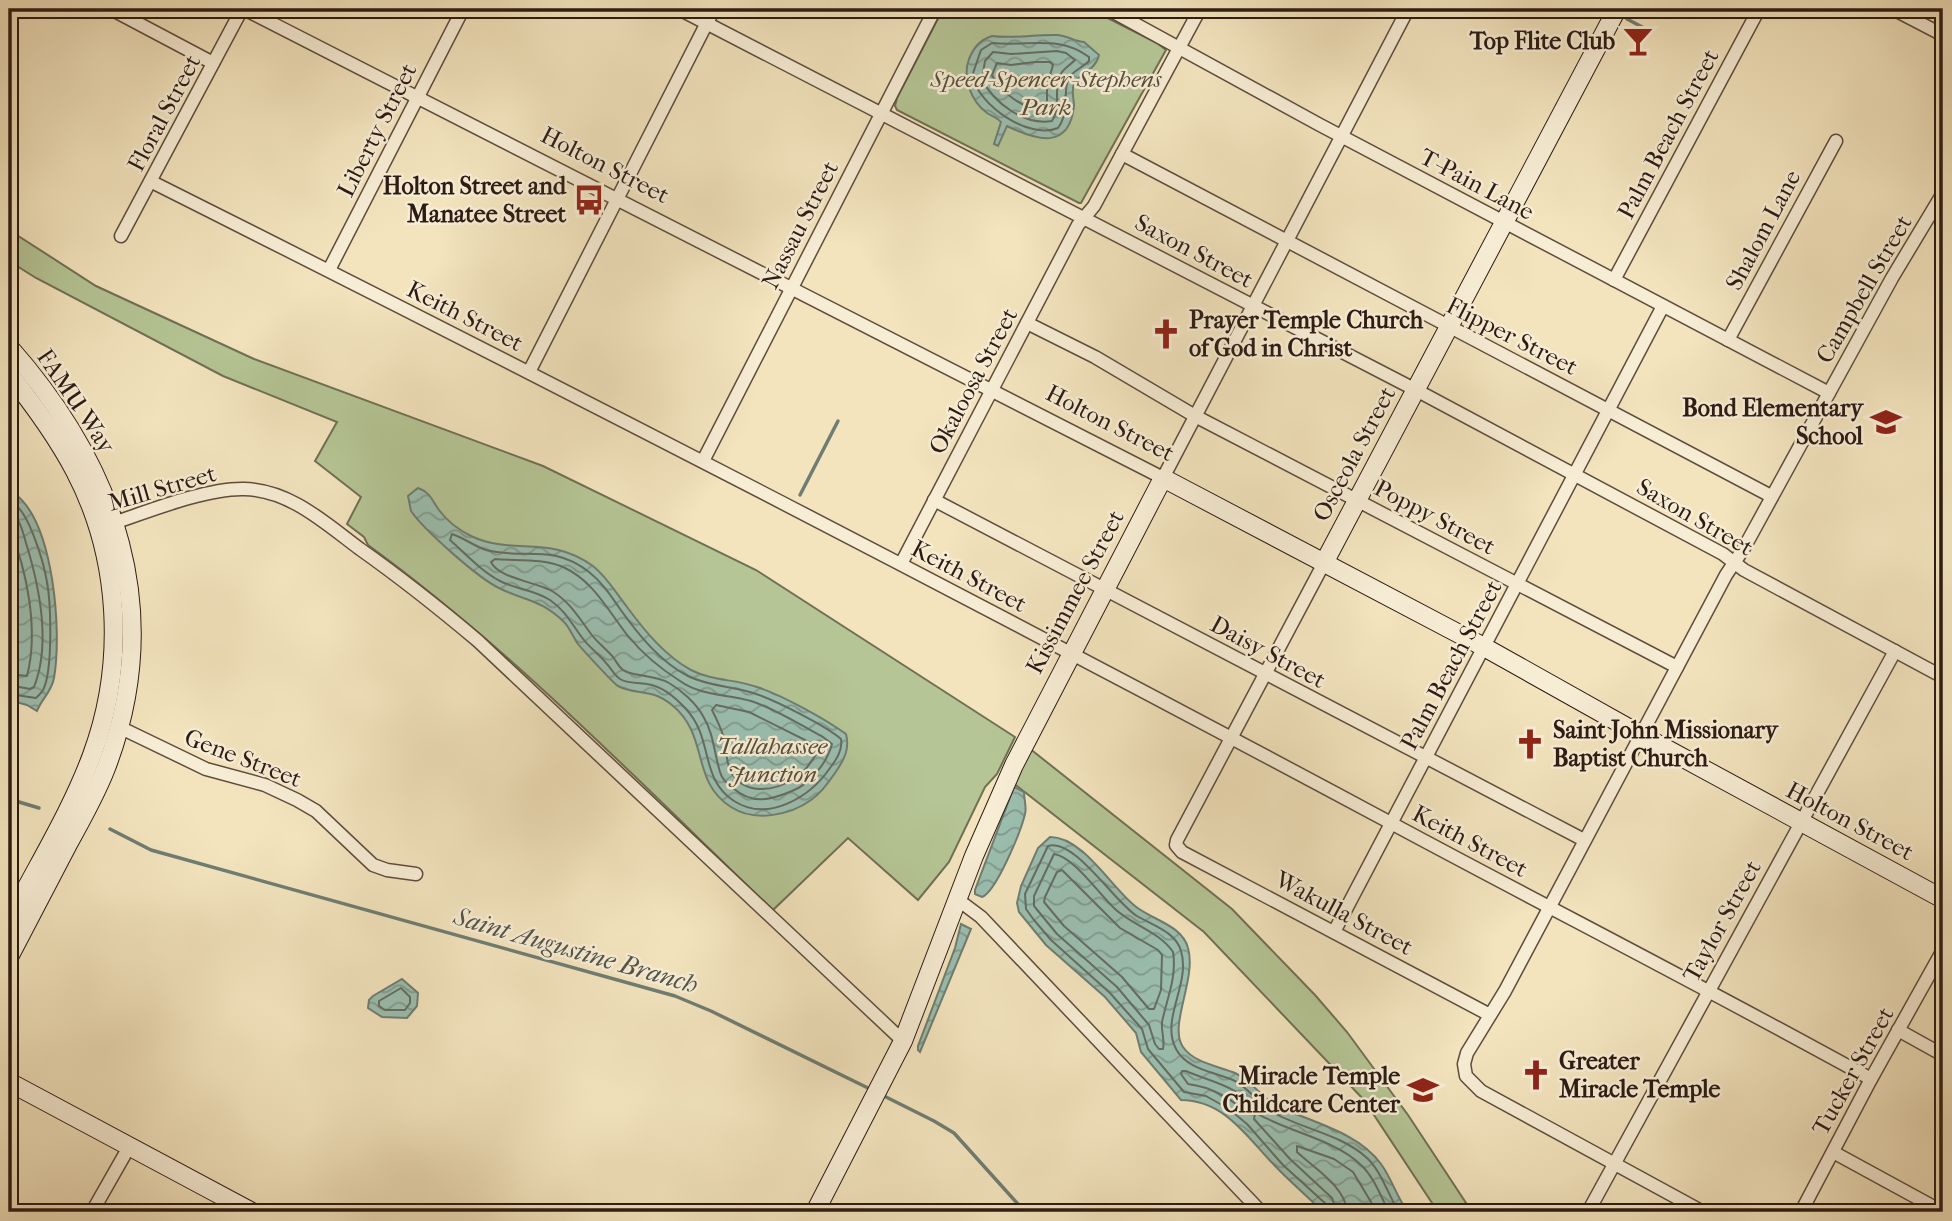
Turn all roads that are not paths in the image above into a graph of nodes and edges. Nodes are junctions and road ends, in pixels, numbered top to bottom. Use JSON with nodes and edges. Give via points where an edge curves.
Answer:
{"nodes":[{"id":1,"x":111,"y":9,"type":"edge"},
{"id":2,"x":243,"y":9,"type":"edge"},
{"id":3,"x":463,"y":9,"type":"edge"},
{"id":4,"x":679,"y":9,"type":"edge"},
{"id":5,"x":714,"y":9,"type":"edge"},
{"id":6,"x":935,"y":9,"type":"edge"},
{"id":7,"x":1108,"y":9,"type":"edge"},
{"id":8,"x":1200,"y":9,"type":"edge"},
{"id":9,"x":1408,"y":9,"type":"edge"},
{"id":10,"x":1617,"y":9,"type":"edge"},
{"id":11,"x":1759,"y":9,"type":"edge"},
{"id":12,"x":1893,"y":9,"type":"edge"},
{"id":13,"x":707,"y":23,"type":"junction"},
{"id":14,"x":1943,"y":35,"type":"edge"},
{"id":15,"x":1180,"y":48,"type":"junction"},
{"id":16,"x":214,"y":63,"type":"junction"},
{"id":17,"x":417,"y":97,"type":"junction"},
{"id":18,"x":882,"y":112,"type":"junction"},
{"id":19,"x":1341,"y":136,"type":"junction"},
{"id":20,"x":1836,"y":141,"type":"dead end"},
{"id":21,"x":1122,"y":154,"type":"junction"},
{"id":22,"x":152,"y":182,"type":"junction"},
{"id":23,"x":1943,"y":193,"type":"edge"},
{"id":24,"x":617,"y":199,"type":"junction"},
{"id":25,"x":1084,"y":218,"type":"junction"},
{"id":26,"x":1504,"y":222,"type":"junction"},
{"id":27,"x":121,"y":236,"type":"dead end"},
{"id":28,"x":1287,"y":240,"type":"junction"},
{"id":29,"x":329,"y":270,"type":"junction"},
{"id":30,"x":1614,"y":280,"type":"junction"},
{"id":31,"x":792,"y":287,"type":"junction"},
{"id":32,"x":1253,"y":306,"type":"junction"},
{"id":33,"x":1663,"y":306,"type":"junction"},
{"id":34,"x":1027,"y":323,"type":"junction"},
{"id":35,"x":1449,"y":327,"type":"junction"},
{"id":36,"x":1728,"y":340,"type":"junction"},
{"id":37,"x":9,"y":347,"type":"edge"},
{"id":38,"x":529,"y":372,"type":"junction"},
{"id":39,"x":9,"y":374,"type":"edge"},
{"id":40,"x":992,"y":390,"type":"junction"},
{"id":41,"x":1416,"y":390,"type":"junction"},
{"id":42,"x":1829,"y":393,"type":"junction"},
{"id":43,"x":1609,"y":410,"type":"junction"},
{"id":44,"x":1195,"y":416,"type":"junction"},
{"id":45,"x":703,"y":461,"type":"junction"},
{"id":46,"x":1575,"y":474,"type":"junction"},
{"id":47,"x":1163,"y":478,"type":"junction"},
{"id":48,"x":1772,"y":496,"type":"junction"},
{"id":49,"x":934,"y":500,"type":"junction"},
{"id":50,"x":1358,"y":500,"type":"junction"},
{"id":51,"x":107,"y":525,"type":"junction"},
{"id":52,"x":1734,"y":562,"type":"junction"},
{"id":53,"x":1324,"y":563,"type":"junction"},
{"id":54,"x":901,"y":564,"type":"junction"},
{"id":55,"x":1517,"y":585,"type":"junction"},
{"id":56,"x":1104,"y":590,"type":"junction"},
{"id":57,"x":1485,"y":647,"type":"junction"},
{"id":58,"x":1895,"y":651,"type":"junction"},
{"id":59,"x":1070,"y":653,"type":"junction"},
{"id":60,"x":1677,"y":667,"type":"junction"},
{"id":61,"x":1265,"y":674,"type":"junction"},
{"id":62,"x":1943,"y":677,"type":"edge"},
{"id":63,"x":119,"y":727,"type":"junction"},
{"id":64,"x":1641,"y":735,"type":"junction"},
{"id":65,"x":1232,"y":737,"type":"junction"},
{"id":66,"x":1426,"y":759,"type":"junction"},
{"id":67,"x":1800,"y":823,"type":"junction"},
{"id":68,"x":1391,"y":824,"type":"junction"},
{"id":69,"x":1584,"y":840,"type":"junction"},
{"id":70,"x":1178,"y":848,"type":"joint"},
{"id":71,"x":416,"y":874,"type":"dead end"},
{"id":72,"x":957,"y":899,"type":"junction"},
{"id":73,"x":1943,"y":900,"type":"edge"},
{"id":74,"x":1548,"y":906,"type":"junction"},
{"id":75,"x":9,"y":921,"type":"edge"},
{"id":76,"x":1334,"y":932,"type":"junction"},
{"id":77,"x":1943,"y":950,"type":"edge"},
{"id":78,"x":9,"y":957,"type":"edge"},
{"id":79,"x":1708,"y":992,"type":"junction"},
{"id":80,"x":1490,"y":1015,"type":"junction"},
{"id":81,"x":1898,"y":1030,"type":"junction"},
{"id":82,"x":903,"y":1041,"type":"junction"},
{"id":83,"x":1943,"y":1055,"type":"edge"},
{"id":84,"x":1871,"y":1079,"type":"junction"},
{"id":85,"x":9,"y":1082,"type":"edge"},
{"id":86,"x":128,"y":1147,"type":"junction"},
{"id":87,"x":1833,"y":1152,"type":"junction"},
{"id":88,"x":1614,"y":1164,"type":"junction"},
{"id":89,"x":92,"y":1212,"type":"edge"},
{"id":90,"x":252,"y":1212,"type":"edge"},
{"id":91,"x":815,"y":1212,"type":"edge"},
{"id":92,"x":1261,"y":1212,"type":"edge"},
{"id":93,"x":1588,"y":1212,"type":"edge"},
{"id":94,"x":1703,"y":1212,"type":"edge"},
{"id":95,"x":1801,"y":1212,"type":"edge"},
{"id":96,"x":1943,"y":1212,"type":"edge"}],
"edges":[{"from":1,"to":16,"type":"street"},
{"from":2,"to":16,"type":"street","name":"Floral Street"},
{"from":2,"to":17,"type":"street","name":"Holton Street"},
{"from":3,"to":17,"type":"street","name":"Liberty Street"},
{"from":4,"to":13,"type":"street","name":"Saxon Street"},
{"from":5,"to":13,"type":"street"},
{"from":6,"to":18,"type":"street","name":"Nassau Street"},
{"from":7,"to":15,"type":"street","name":"T-Pain Lane"},
{"from":8,"to":15,"type":"street","name":"Okaloosa Street"},
{"from":9,"to":19,"type":"street","name":"Kissimmee Street"},
{"from":10,"to":26,"type":"street","name":"Osceola Street"},
{"from":11,"to":30,"type":"street","name":"Palm Beach Street"},
{"from":12,"to":14,"type":"street"},
{"from":13,"to":18,"type":"street","name":"Saxon Street"},
{"from":13,"to":24,"type":"street"},
{"from":15,"to":19,"type":"street","name":"T-Pain Lane"},
{"from":15,"to":21,"type":"street","name":"Okaloosa Street"},
{"from":16,"to":22,"type":"street","name":"Floral Street"},
{"from":17,"to":24,"type":"street","name":"Holton Street"},
{"from":17,"to":29,"type":"street","name":"Liberty Street"},
{"from":18,"to":25,"type":"street","name":"Saxon Street"},
{"from":18,"to":31,"type":"street","name":"Nassau Street"},
{"from":19,"to":26,"type":"street","name":"T-Pain Lane"},
{"from":19,"to":28,"type":"street","name":"Kissimmee Street"},
{"from":20,"to":36,"type":"street","name":"Shalom Lane"},
{"from":21,"to":25,"type":"street","name":"Okaloosa Street"},
{"from":21,"to":28,"type":"street","name":"Flipper Street"},
{"from":22,"to":27,"type":"street","name":"Floral Street"},
{"from":22,"to":29,"type":"street","name":"Keith Street"},
{"from":23,"to":42,"type":"street","name":"Campbell Street"},
{"from":24,"to":31,"type":"street","name":"Holton Street"},
{"from":24,"to":38,"type":"street"},
{"from":25,"to":32,"type":"street","name":"Saxon Street"},
{"from":25,"to":34,"type":"street","name":"Okaloosa Street"},
{"from":26,"to":30,"type":"street","name":"T-Pain Lane"},
{"from":26,"to":35,"type":"street","name":"Osceola Street"},
{"from":28,"to":32,"type":"street","name":"Kissimmee Street"},
{"from":28,"to":35,"type":"street","name":"Flipper Street"},
{"from":29,"to":38,"type":"street","name":"Keith Street"},
{"from":30,"to":33,"type":"street","name":"T-Pain Lane"},
{"from":31,"to":40,"type":"street","name":"Holton Street"},
{"from":31,"to":45,"type":"street","name":"Nassau Street"},
{"from":32,"to":41,"type":"street","name":"Saxon Street"},
{"from":32,"to":44,"type":"street","name":"Kissimmee Street"},
{"from":33,"to":36,"type":"street","name":"T-Pain Lane"},
{"from":33,"to":43,"type":"street","name":"Palm Beach Street"},
{"from":34,"to":40,"type":"street","name":"Okaloosa Street"},
{"from":34,"to":44,"type":"street","name":"Poppy Street"},
{"from":35,"to":41,"type":"street","name":"Osceola Street"},
{"from":35,"to":43,"type":"street","name":"Flipper Street"},
{"from":36,"to":42,"type":"street","name":"T-Pain Lane"},
{"from":37,"to":51,"type":"street","name":"FAMU Way","via":[[80,443],[98,478]]},
{"from":38,"to":45,"type":"street","name":"Keith Street"},
{"from":39,"to":51,"type":"street","name":"FAMU Way","via":[[69,460]]},
{"from":40,"to":47,"type":"street","name":"Holton Street"},
{"from":40,"to":49,"type":"street","name":"Okaloosa Street"},
{"from":41,"to":46,"type":"street","name":"Saxon Street"},
{"from":41,"to":50,"type":"street","name":"Osceola Street"},
{"from":42,"to":48,"type":"street","name":"Campbell Street"},
{"from":43,"to":46,"type":"street","name":"Palm Beach Street"},
{"from":43,"to":48,"type":"street","name":"Flipper Street"},
{"from":44,"to":47,"type":"street","name":"Kissimmee Street"},
{"from":44,"to":50,"type":"street","name":"Poppy Street"},
{"from":45,"to":54,"type":"street","name":"Keith Street"},
{"from":46,"to":52,"type":"street","name":"Saxon Street"},
{"from":46,"to":55,"type":"street","name":"Palm Beach Street"},
{"from":47,"to":53,"type":"street","name":"Holton Street"},
{"from":47,"to":56,"type":"street","name":"Kissimmee Street"},
{"from":48,"to":52,"type":"street","name":"Campbell Street"},
{"from":49,"to":54,"type":"street","name":"Okaloosa Street"},
{"from":49,"to":56,"type":"street","name":"Daisy Street"},
{"from":50,"to":53,"type":"street","name":"Osceola Street"},
{"from":50,"to":55,"type":"street","name":"Poppy Street"},
{"from":51,"to":63,"type":"street","name":"FAMU Way","via":[[128,579],[128,680]]},
{"from":51,"to":75,"type":"street","name":"FAMU Way","via":[[113,663],[106,708],[79,786]]},
{"from":51,"to":82,"type":"street","name":"Mill Street","via":[[208,493],[237,489],[279,496],[316,516],[478,641]]},
{"from":52,"to":58,"type":"street","name":"Saxon Street"},
{"from":52,"to":60,"type":"street","name":"Campbell Street"},
{"from":53,"to":57,"type":"street","name":"Holton Street"},
{"from":53,"to":61,"type":"street","name":"Osceola Street"},
{"from":54,"to":59,"type":"street","name":"Keith Street"},
{"from":55,"to":57,"type":"street","name":"Palm Beach Street"},
{"from":55,"to":60,"type":"street","name":"Poppy Street"},
{"from":56,"to":59,"type":"street","name":"Kissimmee Street"},
{"from":56,"to":61,"type":"street","name":"Daisy Street"},
{"from":57,"to":64,"type":"street","name":"Holton Street"},
{"from":57,"to":66,"type":"street","name":"Palm Beach Street"},
{"from":58,"to":62,"type":"street","name":"Saxon Street"},
{"from":58,"to":67,"type":"street","name":"Taylor Street"},
{"from":59,"to":65,"type":"street","name":"Keith Street"},
{"from":59,"to":72,"type":"street","name":"Kissimmee Street","via":[[1014,765]]},
{"from":60,"to":64,"type":"street","name":"Campbell Street"},
{"from":61,"to":65,"type":"street","name":"Osceola Street"},
{"from":61,"to":66,"type":"street","name":"Daisy Street"},
{"from":63,"to":71,"type":"street","name":"Gene Street","via":[[206,769],[265,785],[297,800],[316,811],[373,865]]},
{"from":63,"to":78,"type":"street","name":"FAMU Way","via":[[98,788]]},
{"from":64,"to":67,"type":"street","name":"Holton Street"},
{"from":64,"to":69,"type":"street","name":"Campbell Street"},
{"from":65,"to":68,"type":"street","name":"Keith Street"},
{"from":65,"to":70,"type":"street","name":"Osceola Street","via":[[1177,840]]},
{"from":66,"to":68,"type":"street","name":"Palm Beach Street"},
{"from":66,"to":69,"type":"street","name":"Daisy Street"},
{"from":67,"to":73,"type":"street","name":"Holton Street"},
{"from":67,"to":79,"type":"street","name":"Taylor Street"},
{"from":68,"to":74,"type":"street","name":"Keith Street"},
{"from":68,"to":76,"type":"street","name":"Palm Beach Street"},
{"from":69,"to":74,"type":"street","name":"Campbell Street"},
{"from":70,"to":76,"type":"street","name":"Wakulla Street"},
{"from":72,"to":82,"type":"street","name":"Kissimmee Street"},
{"from":72,"to":92,"type":"street","via":[[1001,937]]},
{"from":74,"to":79,"type":"street","name":"Keith Street"},
{"from":74,"to":80,"type":"street","name":"Campbell Street"},
{"from":76,"to":80,"type":"street","name":"Wakulla Street"},
{"from":77,"to":81,"type":"street","name":"Tucker Street"},
{"from":79,"to":84,"type":"street","name":"Keith Street"},
{"from":79,"to":88,"type":"street","name":"Taylor Street"},
{"from":80,"to":88,"type":"street","name":"Campbell Street","via":[[1467,1053],[1464,1070],[1469,1080],[1481,1091]]},
{"from":81,"to":83,"type":"street"},
{"from":81,"to":84,"type":"street","name":"Tucker Street"},
{"from":82,"to":91,"type":"street","name":"Kissimmee Street"},
{"from":84,"to":87,"type":"street","name":"Tucker Street"},
{"from":85,"to":86,"type":"street"},
{"from":86,"to":89,"type":"street"},
{"from":86,"to":90,"type":"street"},
{"from":87,"to":95,"type":"street","name":"Tucker Street"},
{"from":87,"to":96,"type":"street"},
{"from":88,"to":93,"type":"street","name":"Taylor Street"},
{"from":88,"to":94,"type":"street"}]}
